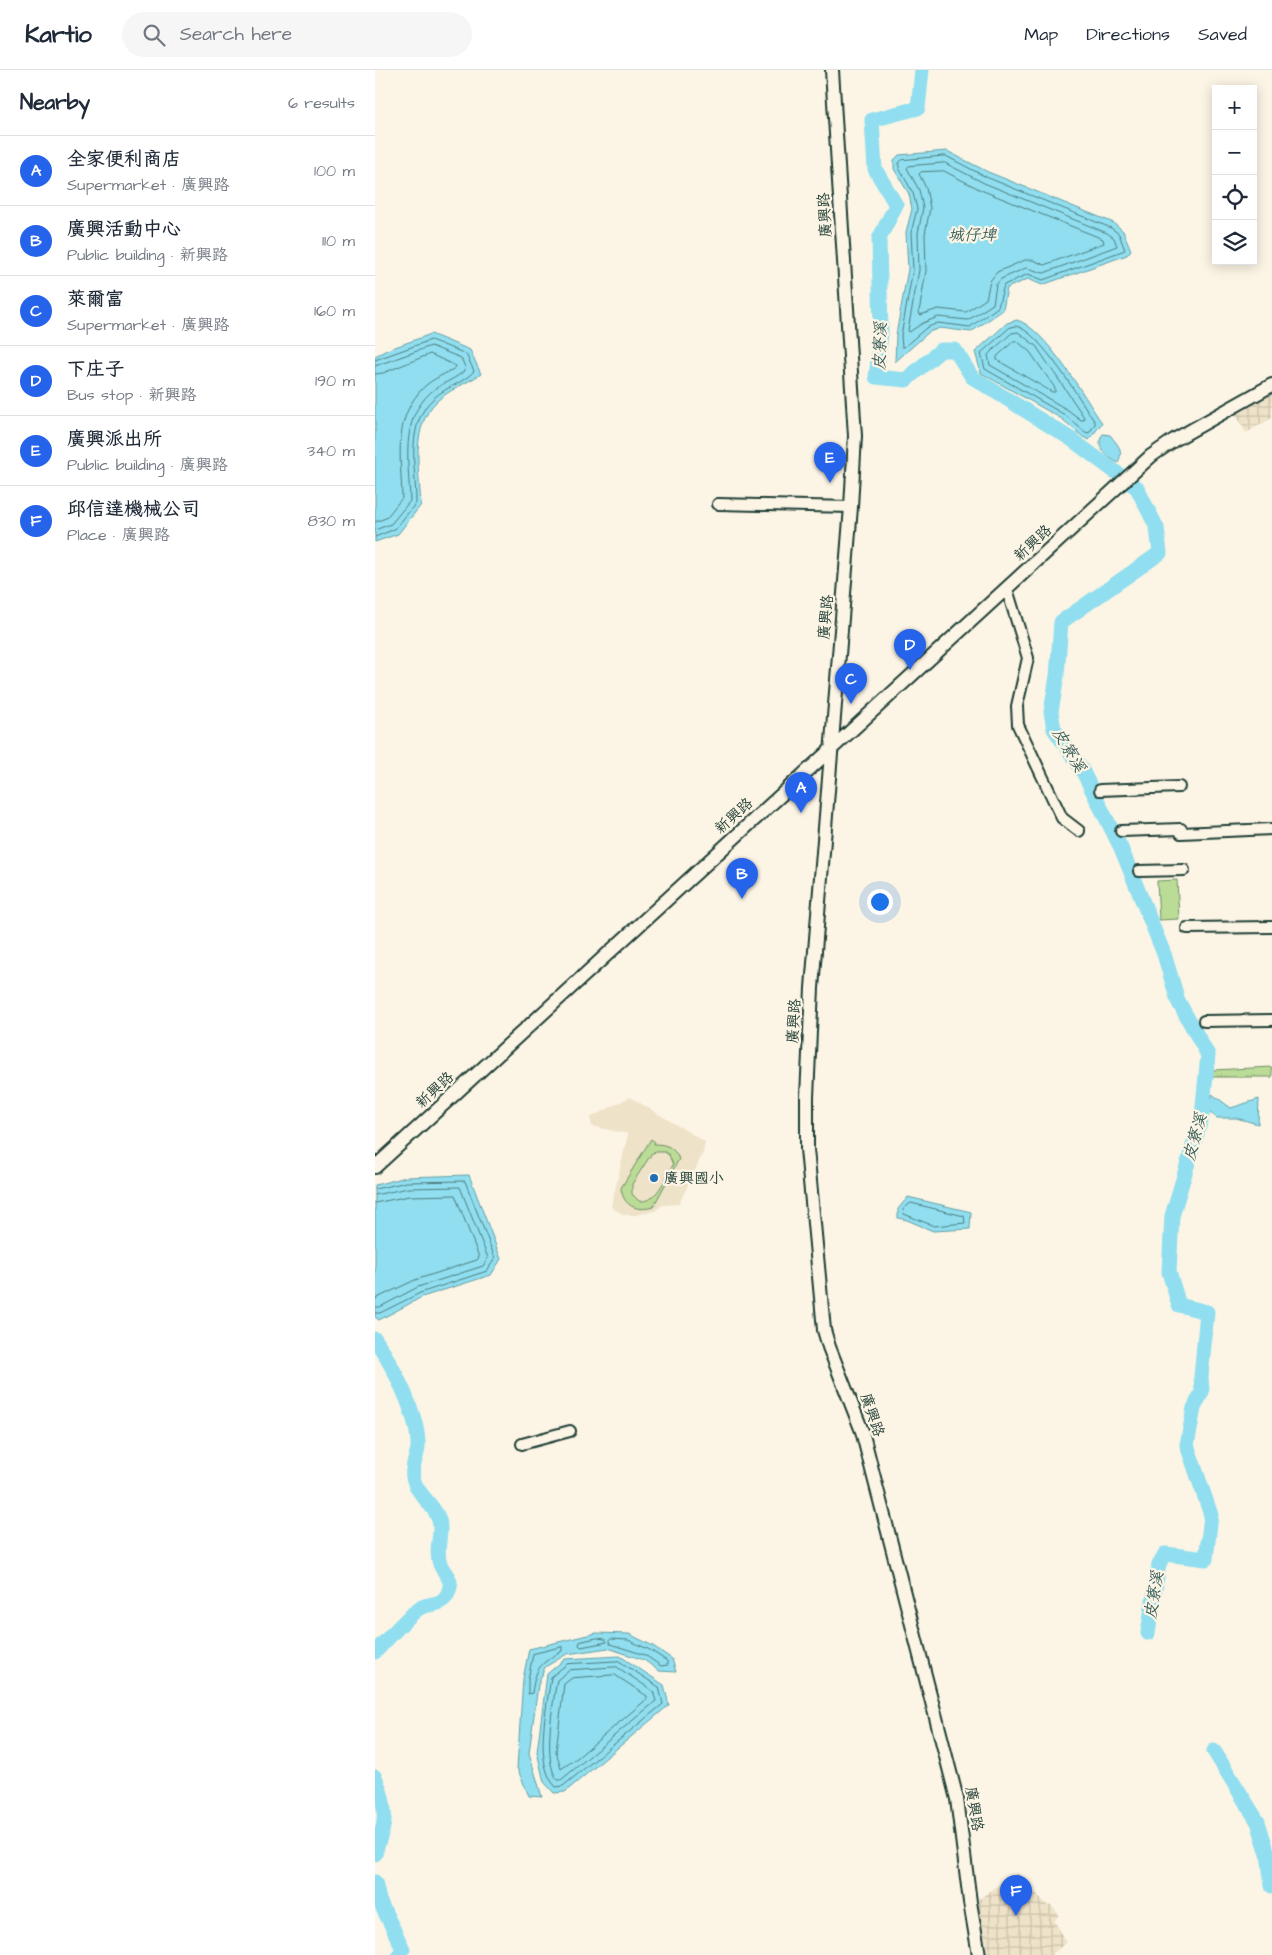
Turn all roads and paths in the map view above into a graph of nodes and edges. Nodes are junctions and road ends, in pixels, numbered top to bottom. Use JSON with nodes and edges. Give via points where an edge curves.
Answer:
{"nodes":[{"id":1,"x":832,"y":70,"type":"edge"},
{"id":2,"x":1272,"y":385,"type":"edge"},
{"id":3,"x":718,"y":504,"type":"dead end"},
{"id":4,"x":851,"y":507,"type":"junction"},
{"id":5,"x":1007,"y":589,"type":"junction"},
{"id":6,"x":831,"y":749,"type":"junction"},
{"id":7,"x":1179,"y":787,"type":"dead end"},
{"id":8,"x":1100,"y":790,"type":"dead end"},
{"id":9,"x":1272,"y":829,"type":"edge"},
{"id":10,"x":1079,"y":831,"type":"dead end"},
{"id":11,"x":1121,"y":831,"type":"dead end"},
{"id":12,"x":1183,"y":870,"type":"dead end"},
{"id":13,"x":1139,"y":871,"type":"dead end"},
{"id":14,"x":1272,"y":927,"type":"edge"},
{"id":15,"x":1187,"y":928,"type":"dead end"},
{"id":16,"x":1272,"y":1020,"type":"edge"},
{"id":17,"x":1203,"y":1022,"type":"dead end"},
{"id":18,"x":375,"y":1167,"type":"edge"},
{"id":19,"x":570,"y":1431,"type":"dead end"},
{"id":20,"x":522,"y":1444,"type":"dead end"},
{"id":21,"x":979,"y":1955,"type":"edge"}],
"edges":[{"from":1,"to":4,"type":"street","name":"廣興路","via":[[855,436]]},
{"from":2,"to":5,"type":"street","name":"新興路","via":[[1151,456]]},
{"from":3,"to":4,"type":"street"},
{"from":4,"to":6,"type":"street","name":"廣興路"},
{"from":5,"to":6,"type":"street","name":"新興路"},
{"from":5,"to":10,"type":"street","via":[[1028,658],[1017,706],[1018,726],[1062,818]]},
{"from":6,"to":18,"type":"street","name":"新興路"},
{"from":6,"to":21,"type":"street","name":"廣興路","via":[[812,988],[807,1106],[807,1149],[824,1330],[862,1431],[957,1799]]},
{"from":7,"to":8,"type":"street"},
{"from":9,"to":11,"type":"street"},
{"from":12,"to":13,"type":"street"},
{"from":14,"to":15,"type":"street"},
{"from":16,"to":17,"type":"street"},
{"from":19,"to":20,"type":"street"}]}
